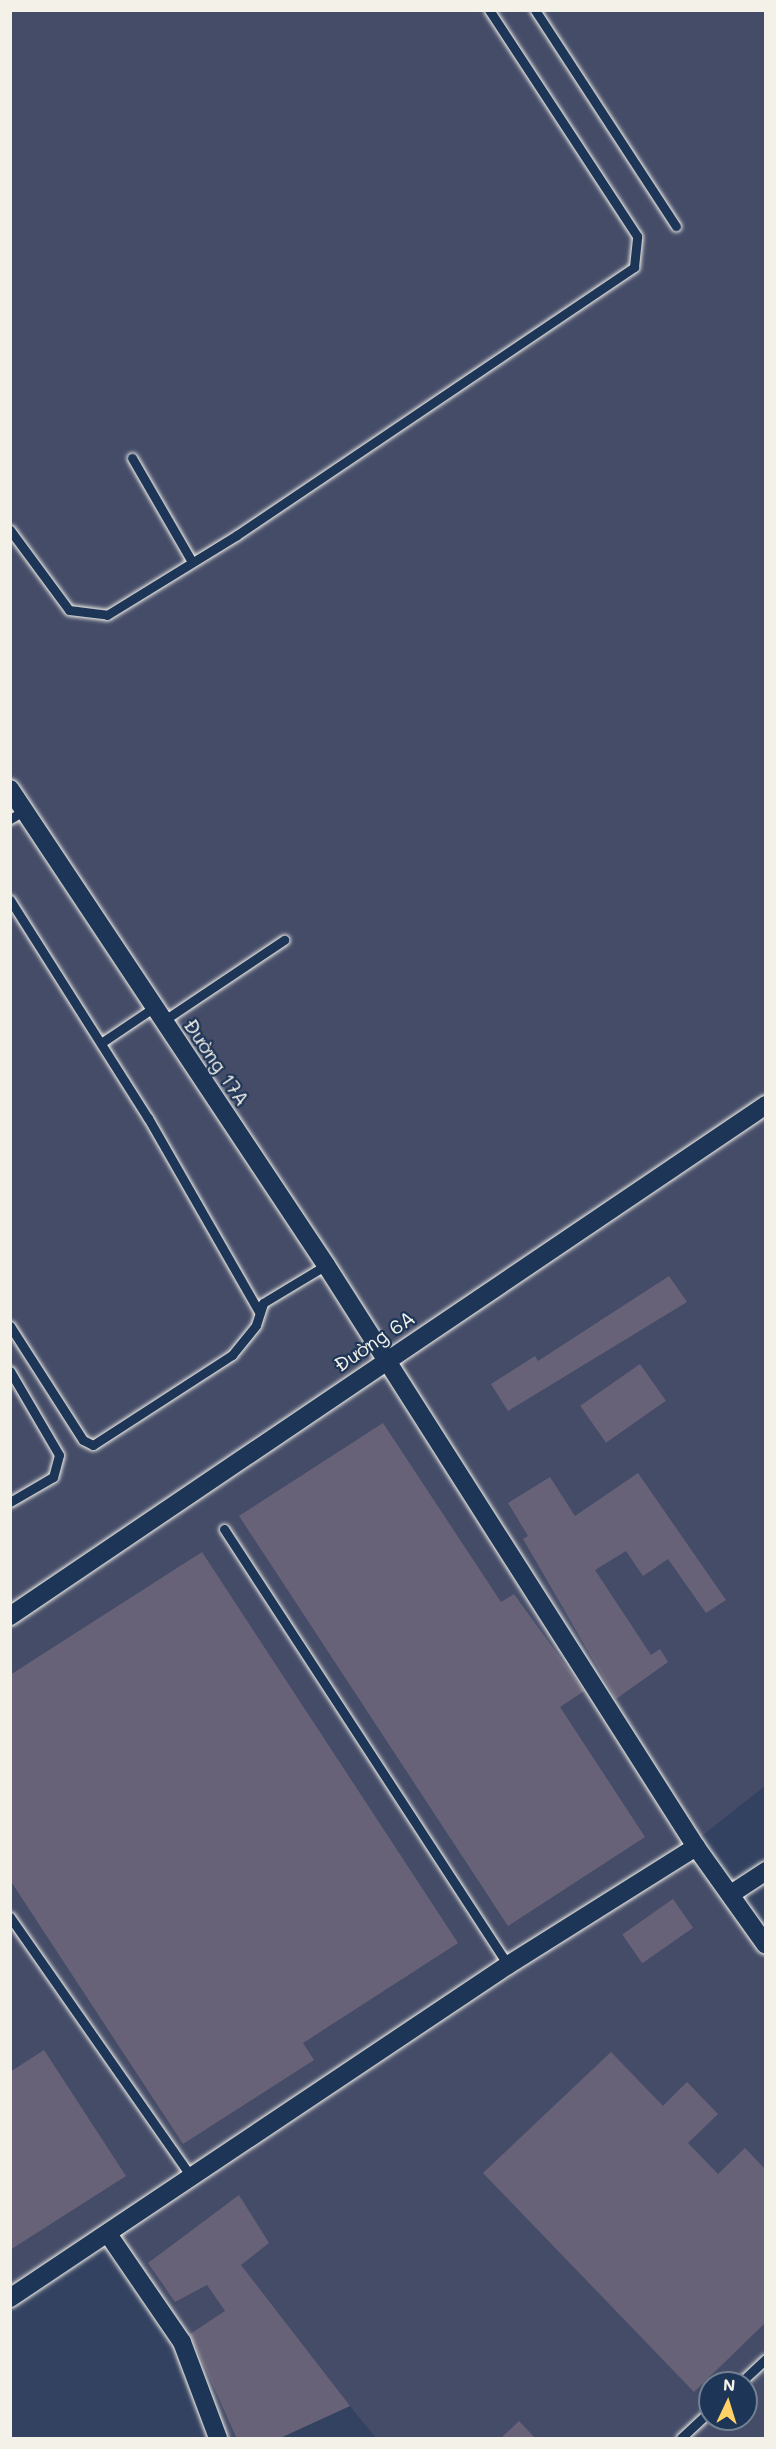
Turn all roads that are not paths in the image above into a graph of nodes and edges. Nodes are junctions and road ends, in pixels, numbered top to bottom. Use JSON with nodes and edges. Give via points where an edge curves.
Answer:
{"nodes":[{"id":1,"x":489,"y":10,"type":"edge"},
{"id":2,"x":536,"y":10,"type":"edge"},
{"id":3,"x":676,"y":226,"type":"dead end"},
{"id":4,"x":132,"y":458,"type":"dead end"},
{"id":5,"x":10,"y":530,"type":"edge"},
{"id":6,"x":192,"y":562,"type":"junction"},
{"id":7,"x":10,"y":789,"type":"edge"},
{"id":8,"x":18,"y":815,"type":"edge"},
{"id":9,"x":10,"y":900,"type":"edge"},
{"id":10,"x":284,"y":940,"type":"dead end"},
{"id":11,"x":158,"y":1014,"type":"junction"},
{"id":12,"x":101,"y":1043,"type":"junction"},
{"id":13,"x":765,"y":1106,"type":"edge"},
{"id":14,"x":326,"y":1265,"type":"junction"},
{"id":15,"x":259,"y":1312,"type":"junction"},
{"id":16,"x":10,"y":1326,"type":"edge"},
{"id":17,"x":385,"y":1361,"type":"junction"},
{"id":18,"x":10,"y":1371,"type":"edge"},
{"id":19,"x":10,"y":1502,"type":"edge"},
{"id":20,"x":224,"y":1529,"type":"dead end"},
{"id":21,"x":10,"y":1616,"type":"edge"},
{"id":22,"x":696,"y":1846,"type":"junction"},
{"id":23,"x":765,"y":1871,"type":"edge"},
{"id":24,"x":731,"y":1894,"type":"junction"},
{"id":25,"x":10,"y":1917,"type":"edge"},
{"id":26,"x":765,"y":1945,"type":"edge"},
{"id":27,"x":508,"y":1965,"type":"junction"},
{"id":28,"x":192,"y":2178,"type":"junction"},
{"id":29,"x":108,"y":2234,"type":"junction"},
{"id":30,"x":10,"y":2298,"type":"edge"},
{"id":31,"x":765,"y":2359,"type":"edge"},
{"id":32,"x":752,"y":2371,"type":"edge"},
{"id":33,"x":698,"y":2423,"type":"edge"},
{"id":34,"x":218,"y":2439,"type":"edge"},
{"id":35,"x":681,"y":2439,"type":"edge"}],
"edges":[{"from":1,"to":6,"type":"lane","via":[[637,236],[634,267]]},
{"from":2,"to":3,"type":"lane"},
{"from":4,"to":6,"type":"lane"},
{"from":5,"to":6,"type":"lane","via":[[69,610],[88,615],[107,615]]},
{"from":7,"to":8,"type":"street","name":"Đường 17A"},
{"from":8,"to":11,"type":"street","name":"Đường 17A"},
{"from":9,"to":12,"type":"lane"},
{"from":10,"to":11,"type":"lane"},
{"from":11,"to":12,"type":"lane"},
{"from":11,"to":14,"type":"street","name":"Đường 17A"},
{"from":12,"to":15,"type":"lane"},
{"from":13,"to":17,"type":"street","name":"Đường 6A"},
{"from":14,"to":15,"type":"lane","via":[[263,1303]]},
{"from":14,"to":17,"type":"street","name":"Đường 17A"},
{"from":15,"to":16,"type":"lane","via":[[256,1325],[232,1355],[93,1445],[83,1440]]},
{"from":17,"to":21,"type":"street","name":"Đường 6A"},
{"from":17,"to":22,"type":"street","name":"Đường 17A"},
{"from":18,"to":19,"type":"lane","via":[[59,1455],[53,1477]]},
{"from":20,"to":27,"type":"lane"},
{"from":22,"to":24,"type":"street","name":"Đường 17A"},
{"from":22,"to":27,"type":"street"},
{"from":23,"to":24,"type":"street"},
{"from":24,"to":26,"type":"street","name":"Đường 17A"},
{"from":25,"to":28,"type":"lane"},
{"from":27,"to":28,"type":"street"},
{"from":28,"to":29,"type":"street"},
{"from":29,"to":30,"type":"street"},
{"from":29,"to":34,"type":"street","via":[[182,2342]]},
{"from":31,"to":32,"type":"lane"},
{"from":33,"to":35,"type":"lane"}]}
